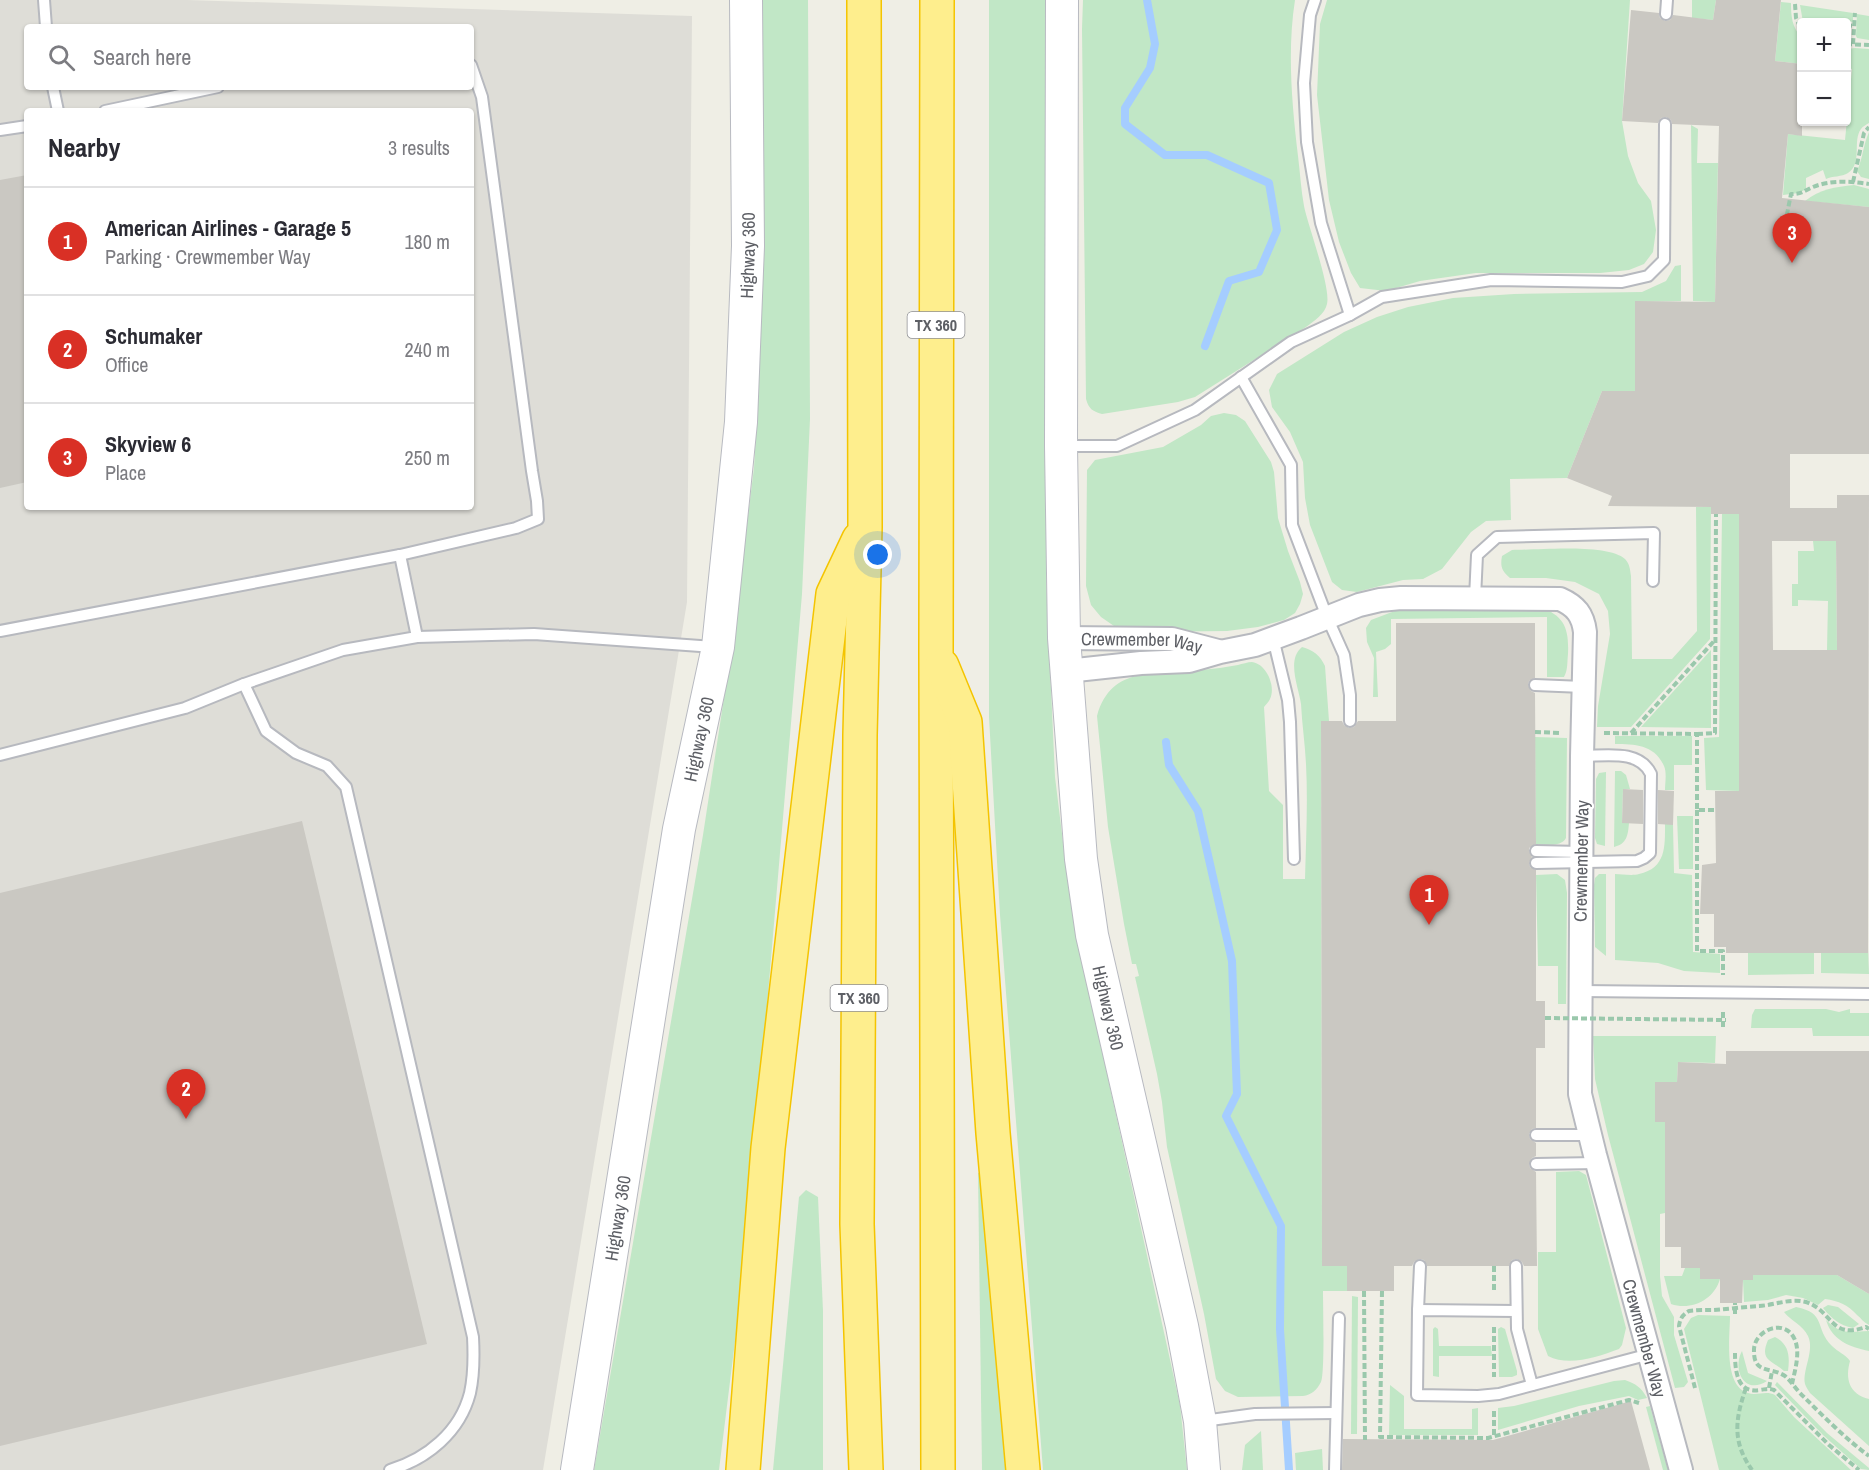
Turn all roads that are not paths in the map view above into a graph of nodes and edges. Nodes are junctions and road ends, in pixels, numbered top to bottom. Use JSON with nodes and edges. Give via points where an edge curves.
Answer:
{"nodes":[{"id":1,"x":44,"y":0,"type":"edge"},
{"id":2,"x":746,"y":0,"type":"edge"},
{"id":3,"x":864,"y":0,"type":"edge"},
{"id":4,"x":937,"y":0,"type":"edge"},
{"id":5,"x":1062,"y":0,"type":"edge"},
{"id":6,"x":1315,"y":0,"type":"edge"},
{"id":7,"x":1667,"y":0,"type":"edge"},
{"id":8,"x":1666,"y":14,"type":"dead end"},
{"id":9,"x":46,"y":24,"type":"edge"},
{"id":10,"x":474,"y":74,"type":"edge"},
{"id":11,"x":54,"y":90,"type":"edge"},
{"id":12,"x":204,"y":90,"type":"edge"},
{"id":13,"x":57,"y":108,"type":"edge"},
{"id":14,"x":119,"y":108,"type":"edge"},
{"id":15,"x":1665,"y":123,"type":"dead end"},
{"id":16,"x":24,"y":126,"type":"edge"},
{"id":17,"x":0,"y":130,"type":"edge"},
{"id":18,"x":1350,"y":315,"type":"junction"},
{"id":19,"x":1241,"y":377,"type":"junction"},
{"id":20,"x":1061,"y":446,"type":"junction"},
{"id":21,"x":865,"y":527,"type":"junction"},
{"id":22,"x":400,"y":555,"type":"junction"},
{"id":23,"x":1653,"y":581,"type":"dead end"},
{"id":24,"x":1475,"y":598,"type":"junction"},
{"id":25,"x":1328,"y":617,"type":"junction"},
{"id":26,"x":0,"y":631,"type":"edge"},
{"id":27,"x":417,"y":637,"type":"junction"},
{"id":28,"x":1064,"y":638,"type":"junction"},
{"id":29,"x":1273,"y":638,"type":"junction"},
{"id":30,"x":718,"y":647,"type":"junction"},
{"id":31,"x":936,"y":651,"type":"junction"},
{"id":32,"x":1220,"y":652,"type":"junction"},
{"id":33,"x":1067,"y":671,"type":"junction"},
{"id":34,"x":244,"y":684,"type":"junction"},
{"id":35,"x":1536,"y":685,"type":"dead end"},
{"id":36,"x":1583,"y":687,"type":"junction"},
{"id":37,"x":1350,"y":721,"type":"dead end"},
{"id":38,"x":0,"y":755,"type":"edge"},
{"id":39,"x":1582,"y":756,"type":"junction"},
{"id":40,"x":1536,"y":851,"type":"dead end"},
{"id":41,"x":1581,"y":857,"type":"junction"},
{"id":42,"x":1294,"y":859,"type":"dead end"},
{"id":43,"x":1536,"y":863,"type":"dead end"},
{"id":44,"x":1580,"y":991,"type":"junction"},
{"id":45,"x":1869,"y":994,"type":"edge"},
{"id":46,"x":1536,"y":1135,"type":"dead end"},
{"id":47,"x":1590,"y":1135,"type":"junction"},
{"id":48,"x":1597,"y":1163,"type":"junction"},
{"id":49,"x":1536,"y":1164,"type":"dead end"},
{"id":50,"x":1420,"y":1266,"type":"dead end"},
{"id":51,"x":1516,"y":1266,"type":"dead end"},
{"id":52,"x":1418,"y":1310,"type":"junction"},
{"id":53,"x":1516,"y":1311,"type":"junction"},
{"id":54,"x":1339,"y":1318,"type":"dead end"},
{"id":55,"x":1650,"y":1354,"type":"junction"},
{"id":56,"x":1532,"y":1385,"type":"junction"},
{"id":57,"x":1336,"y":1413,"type":"junction"},
{"id":58,"x":1200,"y":1421,"type":"junction"},
{"id":59,"x":390,"y":1470,"type":"edge"},
{"id":60,"x":577,"y":1470,"type":"edge"},
{"id":61,"x":743,"y":1470,"type":"edge"},
{"id":62,"x":866,"y":1470,"type":"edge"},
{"id":63,"x":938,"y":1470,"type":"edge"},
{"id":64,"x":1023,"y":1470,"type":"edge"},
{"id":65,"x":1204,"y":1470,"type":"edge"},
{"id":66,"x":1335,"y":1470,"type":"edge"},
{"id":67,"x":1681,"y":1470,"type":"edge"}],
"edges":[{"from":1,"to":9,"type":"lane"},
{"from":2,"to":30,"type":"main road","name":"Highway 360","via":[[748,246],[741,422]]},
{"from":3,"to":21,"type":"highway","number":"TX 360"},
{"from":4,"to":31,"type":"highway","number":"TX 360"},
{"from":5,"to":20,"type":"main road","name":"Highway 360"},
{"from":6,"to":18,"type":"lane","via":[[1304,83],[1307,142],[1321,223]]},
{"from":7,"to":8,"type":"lane"},
{"from":10,"to":22,"type":"lane","via":[[482,98],[538,519],[516,528]]},
{"from":11,"to":13,"type":"lane"},
{"from":12,"to":14,"type":"lane"},
{"from":15,"to":18,"type":"lane","via":[[1664,260],[1648,276],[1622,282],[1491,280],[1382,297]]},
{"from":16,"to":17,"type":"lane"},
{"from":18,"to":19,"type":"lane","via":[[1291,342]]},
{"from":19,"to":20,"type":"lane","via":[[1195,410],[1117,446]]},
{"from":19,"to":25,"type":"lane","via":[[1291,465],[1292,525]]},
{"from":20,"to":28,"type":"main road","name":"Highway 360"},
{"from":21,"to":61,"type":"highway","via":[[833,594],[768,1148]]},
{"from":21,"to":62,"type":"highway","number":"TX 360","via":[[857,1224]]},
{"from":22,"to":26,"type":"lane"},
{"from":22,"to":27,"type":"lane"},
{"from":23,"to":24,"type":"lane","via":[[1654,533],[1497,537],[1477,555]]},
{"from":24,"to":25,"type":"street","name":"Crewmember Way","via":[[1380,600]]},
{"from":24,"to":36,"type":"street","name":"Crewmember Way","via":[[1560,600],[1572,604],[1584,622]]},
{"from":25,"to":29,"type":"street","name":"Crewmember Way"},
{"from":25,"to":37,"type":"lane","via":[[1344,655]]},
{"from":27,"to":30,"type":"lane","via":[[534,634]]},
{"from":27,"to":34,"type":"lane","via":[[343,650]]},
{"from":28,"to":32,"type":"street","name":"Crewmember Way","via":[[1172,639]]},
{"from":28,"to":33,"type":"main road","name":"Highway 360"},
{"from":29,"to":32,"type":"street","name":"Crewmember Way"},
{"from":29,"to":42,"type":"lane","via":[[1288,700]]},
{"from":30,"to":60,"type":"main road","name":"Highway 360","via":[[679,829]]},
{"from":31,"to":63,"type":"highway","number":"TX 360"},
{"from":31,"to":64,"type":"highway","via":[[965,722],[993,1133]]},
{"from":32,"to":33,"type":"street","name":"Crewmember Way","via":[[1189,661]]},
{"from":33,"to":58,"type":"main road","name":"Highway 360","via":[[1080,847],[1092,935],[1182,1326]]},
{"from":34,"to":38,"type":"lane","via":[[185,708]]},
{"from":34,"to":59,"type":"lane","via":[[266,731],[296,753],[327,766],[346,788],[473,1337],[470,1394],[459,1420],[438,1446]]},
{"from":35,"to":36,"type":"lane"},
{"from":36,"to":39,"type":"street","name":"Crewmember Way"},
{"from":39,"to":41,"type":"street","name":"Crewmember Way"},
{"from":39,"to":41,"type":"lane","via":[[1638,759],[1651,774],[1651,796],[1650,853],[1637,861]]},
{"from":40,"to":41,"type":"lane"},
{"from":41,"to":43,"type":"lane"},
{"from":41,"to":44,"type":"street","name":"Crewmember Way"},
{"from":44,"to":45,"type":"lane"},
{"from":44,"to":47,"type":"street","name":"Crewmember Way","via":[[1580,1094]]},
{"from":46,"to":47,"type":"lane"},
{"from":47,"to":48,"type":"street","name":"Crewmember Way"},
{"from":48,"to":49,"type":"lane"},
{"from":48,"to":55,"type":"street","name":"Crewmember Way"},
{"from":50,"to":52,"type":"lane"},
{"from":51,"to":53,"type":"lane"},
{"from":52,"to":53,"type":"lane"},
{"from":52,"to":56,"type":"lane","via":[[1417,1395],[1478,1396]]},
{"from":53,"to":56,"type":"lane"},
{"from":54,"to":57,"type":"lane"},
{"from":55,"to":56,"type":"lane"},
{"from":55,"to":67,"type":"street","name":"Crewmember Way"},
{"from":57,"to":58,"type":"lane","via":[[1255,1414]]},
{"from":57,"to":66,"type":"lane"},
{"from":58,"to":65,"type":"main road","name":"Highway 360"}]}
